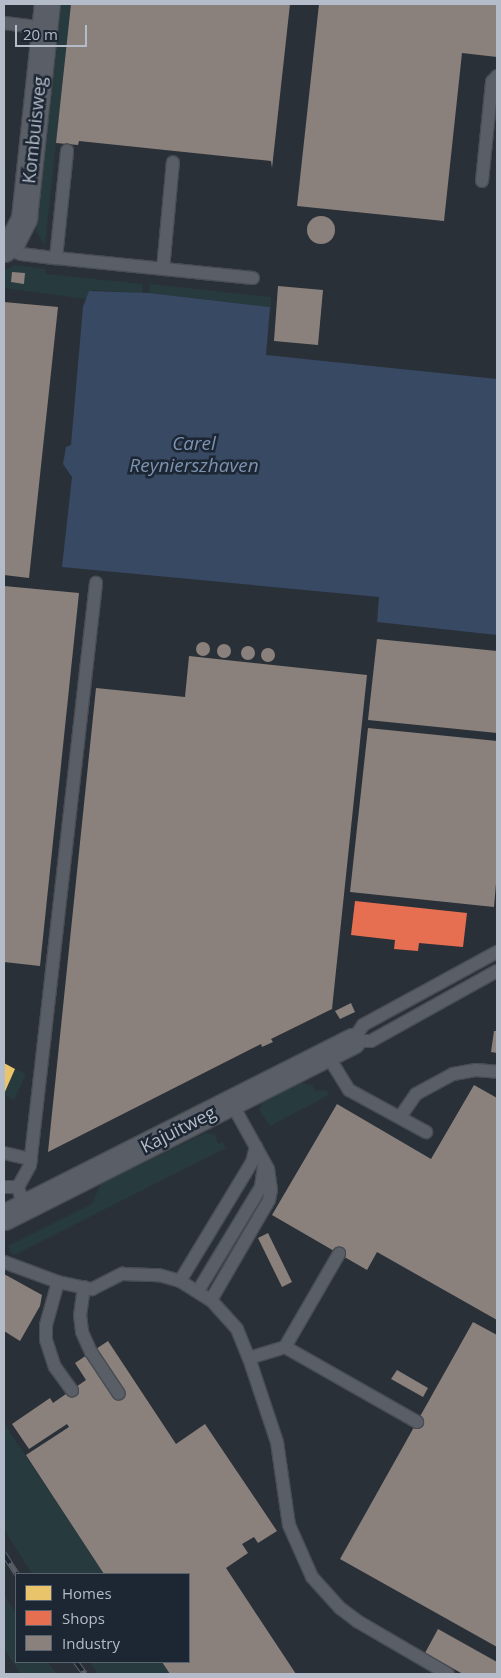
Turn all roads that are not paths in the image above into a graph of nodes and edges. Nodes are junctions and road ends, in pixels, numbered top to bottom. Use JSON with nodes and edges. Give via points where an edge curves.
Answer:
{"nodes":[{"id":1,"x":47,"y":4,"type":"edge"},
{"id":2,"x":4,"y":23,"type":"edge"},
{"id":3,"x":45,"y":28,"type":"junction"},
{"id":4,"x":497,"y":76,"type":"edge"},
{"id":5,"x":67,"y":151,"type":"dead end"},
{"id":6,"x":173,"y":162,"type":"dead end"},
{"id":7,"x":482,"y":181,"type":"dead end"},
{"id":8,"x":5,"y":248,"type":"edge"},
{"id":9,"x":56,"y":258,"type":"junction"},
{"id":10,"x":163,"y":269,"type":"junction"},
{"id":11,"x":253,"y":278,"type":"dead end"},
{"id":12,"x":96,"y":583,"type":"dead end"},
{"id":13,"x":497,"y":952,"type":"edge"},
{"id":14,"x":497,"y":971,"type":"edge"},
{"id":15,"x":352,"y":1041,"type":"junction"},
{"id":16,"x":326,"y":1053,"type":"junction"},
{"id":17,"x":497,"y":1072,"type":"edge"},
{"id":18,"x":231,"y":1102,"type":"junction"},
{"id":19,"x":400,"y":1117,"type":"junction"},
{"id":20,"x":426,"y":1132,"type":"dead end"},
{"id":21,"x":256,"y":1146,"type":"junction"},
{"id":22,"x":4,"y":1153,"type":"edge"},
{"id":23,"x":31,"y":1159,"type":"junction"},
{"id":24,"x":264,"y":1160,"type":"junction"},
{"id":25,"x":4,"y":1187,"type":"edge"},
{"id":26,"x":15,"y":1204,"type":"edge"},
{"id":27,"x":339,"y":1254,"type":"dead end"},
{"id":28,"x":4,"y":1262,"type":"edge"},
{"id":29,"x":180,"y":1281,"type":"junction"},
{"id":30,"x":58,"y":1282,"type":"junction"},
{"id":31,"x":84,"y":1287,"type":"junction"},
{"id":32,"x":198,"y":1291,"type":"junction"},
{"id":33,"x":211,"y":1300,"type":"junction"},
{"id":34,"x":285,"y":1347,"type":"junction"},
{"id":35,"x":249,"y":1358,"type":"junction"},
{"id":36,"x":72,"y":1390,"type":"dead end"},
{"id":37,"x":119,"y":1394,"type":"dead end"},
{"id":38,"x":417,"y":1422,"type":"dead end"},
{"id":39,"x":448,"y":1674,"type":"edge"}],
"edges":[{"from":1,"to":3,"type":"street","name":"Kombuisweg"},
{"from":2,"to":3,"type":"lane"},
{"from":3,"to":8,"type":"street","name":"Kombuisweg","via":[[24,218]]},
{"from":4,"to":7,"type":"lane","via":[[492,82]]},
{"from":5,"to":9,"type":"lane"},
{"from":6,"to":10,"type":"lane"},
{"from":8,"to":9,"type":"lane","via":[[21,254]]},
{"from":9,"to":10,"type":"lane"},
{"from":10,"to":11,"type":"lane"},
{"from":12,"to":23,"type":"lane"},
{"from":13,"to":15,"type":"lane","via":[[363,1025]]},
{"from":14,"to":15,"type":"lane","via":[[371,1041]]},
{"from":15,"to":16,"type":"street","name":"Kajuitweg"},
{"from":16,"to":18,"type":"street","name":"Kajuitweg"},
{"from":16,"to":19,"type":"lane","via":[[349,1090]]},
{"from":17,"to":19,"type":"lane","via":[[476,1070],[453,1074],[416,1094]]},
{"from":18,"to":21,"type":"lane"},
{"from":18,"to":26,"type":"street","name":"Kajuitweg"},
{"from":19,"to":20,"type":"lane"},
{"from":21,"to":24,"type":"lane"},
{"from":21,"to":29,"type":"lane","via":[[252,1162]]},
{"from":22,"to":23,"type":"lane"},
{"from":23,"to":26,"type":"lane"},
{"from":24,"to":32,"type":"lane","via":[[260,1187]]},
{"from":24,"to":33,"type":"lane","via":[[271,1179],[269,1200]]},
{"from":25,"to":26,"type":"lane"},
{"from":27,"to":34,"type":"lane"},
{"from":28,"to":30,"type":"lane"},
{"from":29,"to":31,"type":"lane","via":[[159,1275],[122,1274],[92,1289]]},
{"from":29,"to":32,"type":"lane"},
{"from":30,"to":31,"type":"lane"},
{"from":30,"to":36,"type":"lane","via":[[46,1325],[46,1340],[56,1367]]},
{"from":31,"to":37,"type":"lane","via":[[80,1314],[82,1332],[91,1352]]},
{"from":32,"to":33,"type":"lane"},
{"from":33,"to":35,"type":"lane","via":[[237,1329]]},
{"from":34,"to":35,"type":"lane"},
{"from":34,"to":38,"type":"lane"},
{"from":35,"to":39,"type":"lane","via":[[277,1442],[289,1525],[312,1577],[340,1608],[357,1621]]}]}
